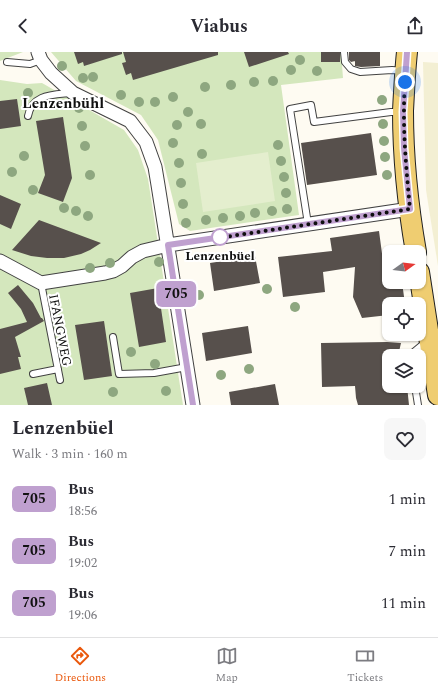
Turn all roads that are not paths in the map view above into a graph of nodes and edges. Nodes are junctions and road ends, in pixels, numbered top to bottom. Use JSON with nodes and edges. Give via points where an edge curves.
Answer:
{"nodes":[{"id":1,"x":344,"y":52,"type":"edge"},
{"id":2,"x":40,"y":56,"type":"edge"},
{"id":3,"x":406,"y":61,"type":"edge"},
{"id":4,"x":7,"y":62,"type":"dead end"},
{"id":5,"x":73,"y":93,"type":"junction"},
{"id":6,"x":403,"y":112,"type":"junction"},
{"id":7,"x":28,"y":116,"type":"dead end"},
{"id":8,"x":410,"y":209,"type":"junction"},
{"id":9,"x":308,"y":224,"type":"junction"},
{"id":10,"x":168,"y":245,"type":"junction"},
{"id":11,"x":415,"y":245,"type":"edge"},
{"id":12,"x":0,"y":262,"type":"edge"},
{"id":13,"x":41,"y":283,"type":"junction"},
{"id":14,"x":422,"y":289,"type":"edge"},
{"id":15,"x":113,"y":336,"type":"dead end"},
{"id":16,"x":430,"y":339,"type":"junction"},
{"id":17,"x":418,"y":349,"type":"edge"},
{"id":18,"x":187,"y":367,"type":"junction"},
{"id":19,"x":58,"y":369,"type":"junction"},
{"id":20,"x":33,"y":374,"type":"dead end"},
{"id":21,"x":60,"y":380,"type":"dead end"},
{"id":22,"x":416,"y":393,"type":"edge"},
{"id":23,"x":438,"y":395,"type":"edge"},
{"id":24,"x":193,"y":405,"type":"edge"},
{"id":25,"x":418,"y":405,"type":"edge"}],
"edges":[{"from":1,"to":3,"type":"lane","via":[[345,62],[351,69],[360,72],[392,70]]},
{"from":2,"to":4,"type":"lane","via":[[30,64]]},
{"from":2,"to":5,"type":"street","via":[[51,74]]},
{"from":3,"to":6,"type":"main road"},
{"from":5,"to":7,"type":"lane","via":[[42,97],[32,104]]},
{"from":5,"to":10,"type":"street","via":[[130,121],[146,142],[155,167]]},
{"from":6,"to":8,"type":"main road"},
{"from":6,"to":9,"type":"lane","via":[[314,122],[311,105],[290,109]]},
{"from":8,"to":9,"type":"street"},
{"from":8,"to":11,"type":"main road"},
{"from":9,"to":10,"type":"street"},
{"from":10,"to":13,"type":"street","via":[[143,251],[122,266],[105,273]]},
{"from":10,"to":18,"type":"street"},
{"from":12,"to":13,"type":"street"},
{"from":13,"to":19,"type":"lane","name":"IFANGWEG"},
{"from":14,"to":16,"type":"main road"},
{"from":15,"to":18,"type":"lane","via":[[119,374],[154,373]]},
{"from":16,"to":17,"type":"lane"},
{"from":16,"to":23,"type":"main road"},
{"from":18,"to":24,"type":"street"},
{"from":19,"to":20,"type":"lane"},
{"from":19,"to":21,"type":"lane","name":"IFANGWEG"},
{"from":22,"to":25,"type":"lane"}]}
